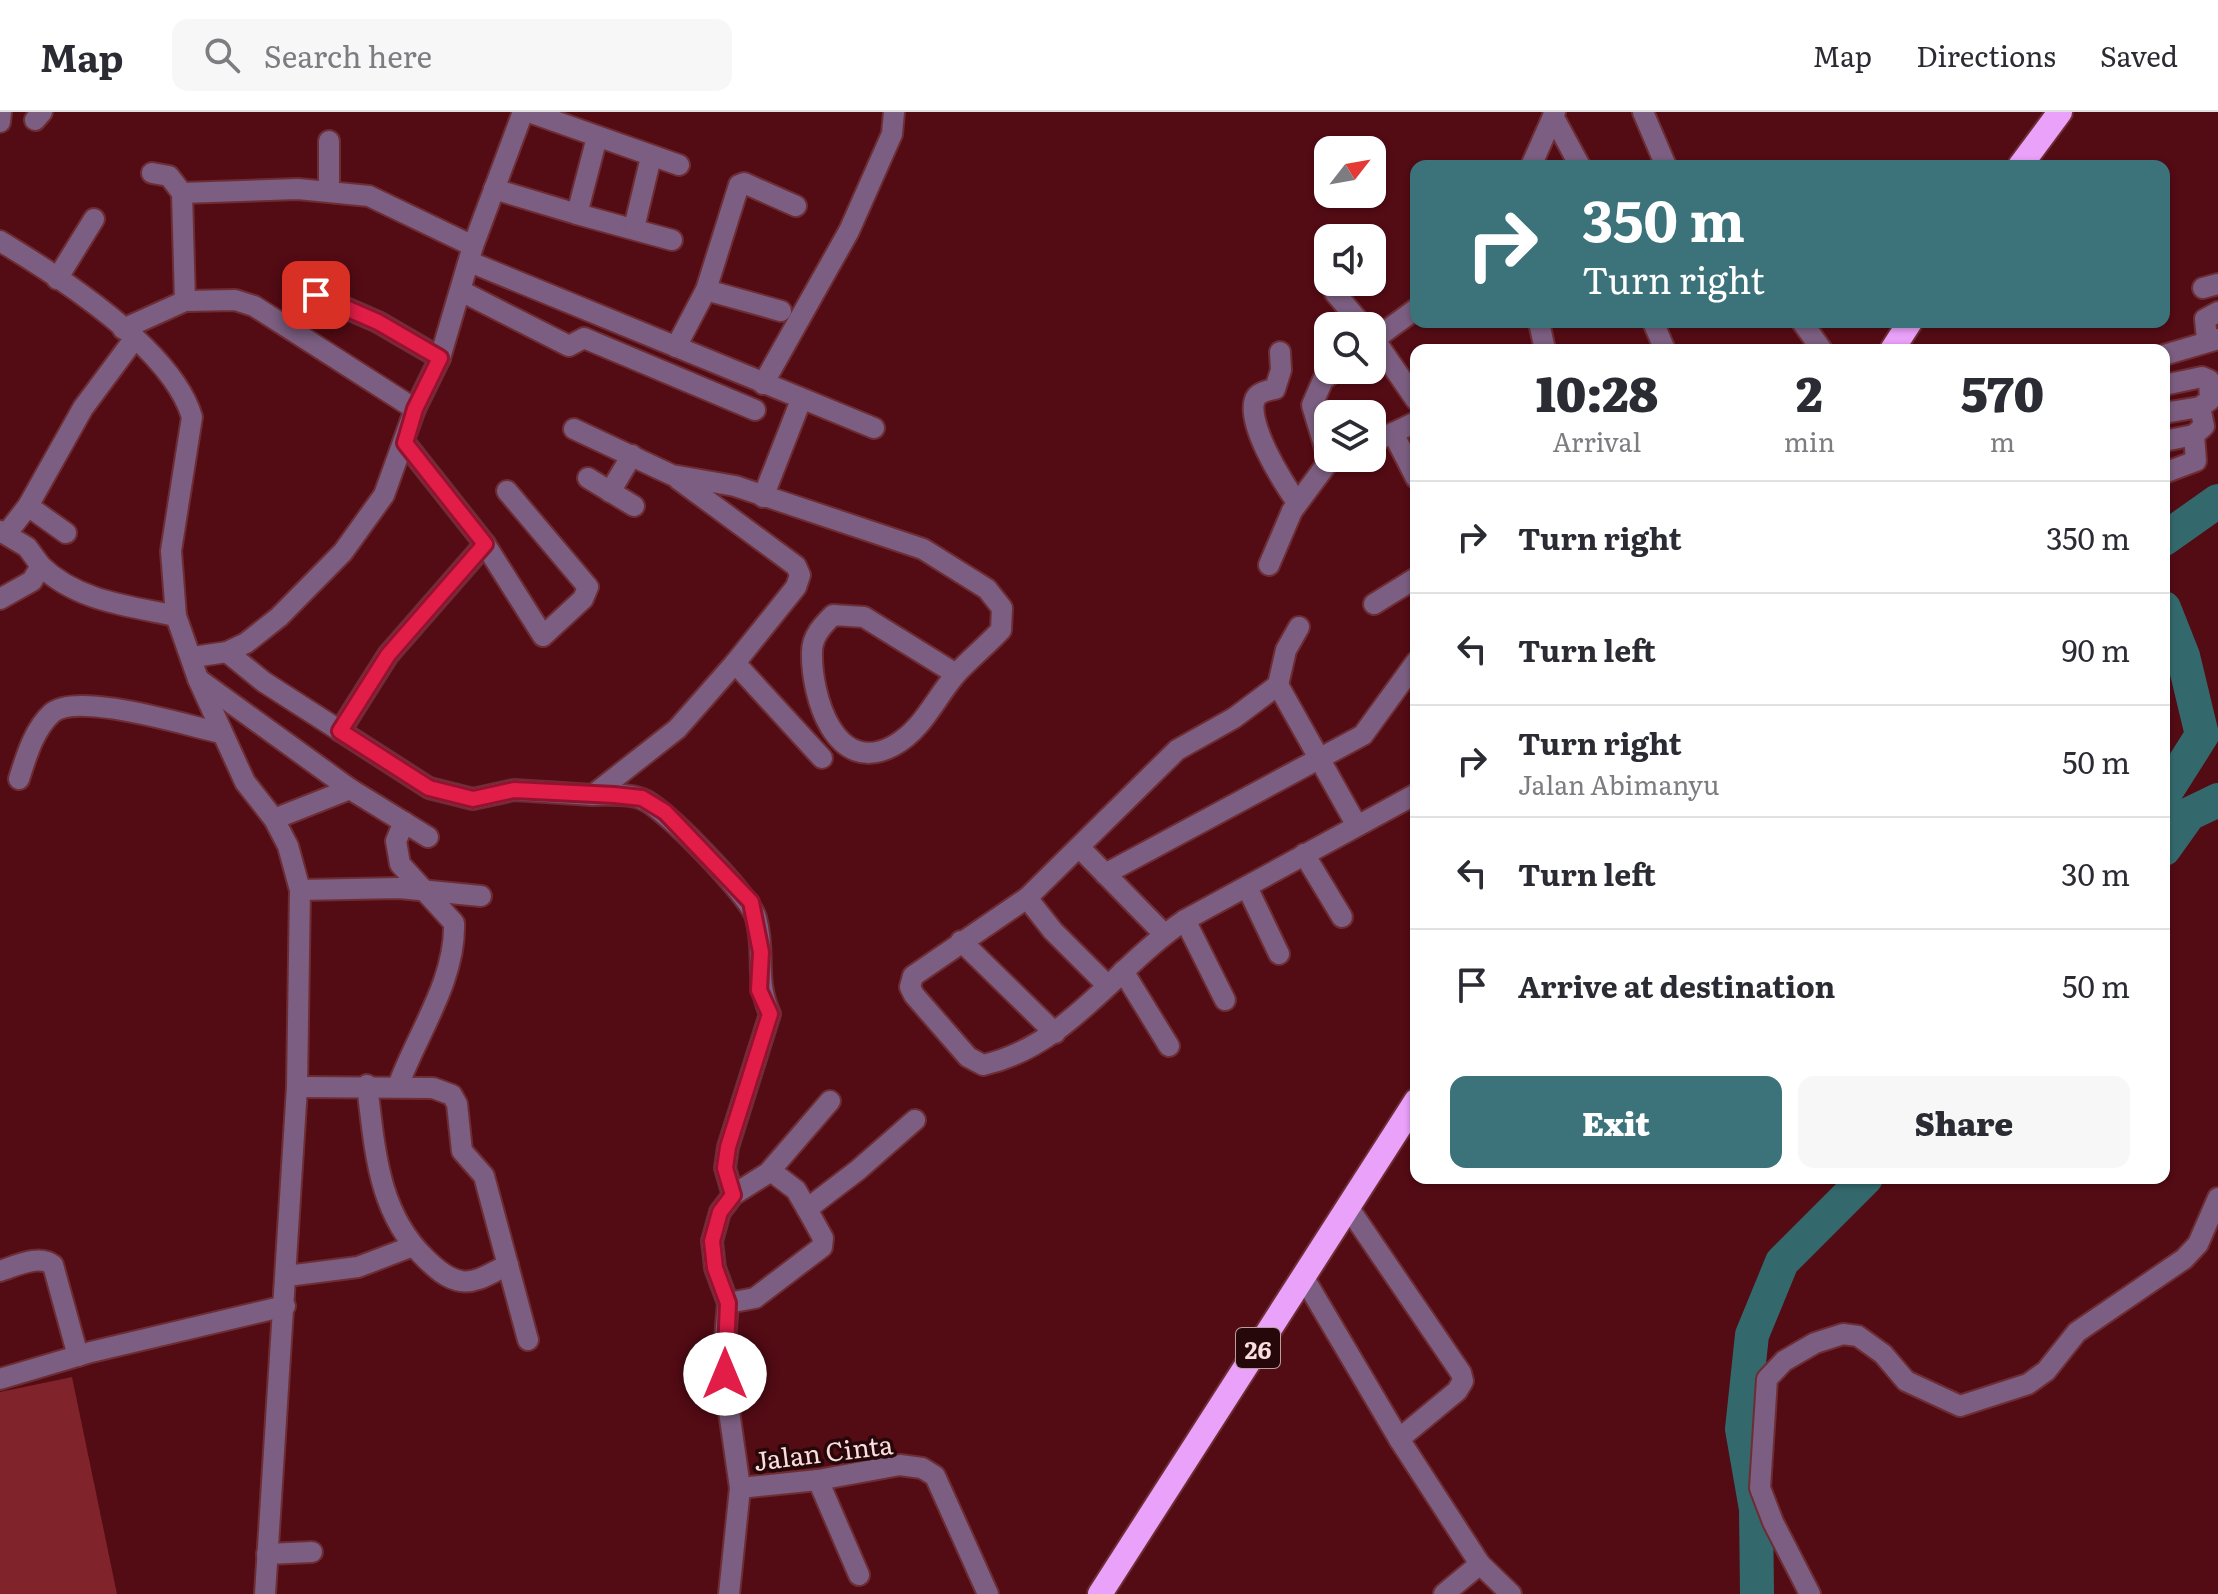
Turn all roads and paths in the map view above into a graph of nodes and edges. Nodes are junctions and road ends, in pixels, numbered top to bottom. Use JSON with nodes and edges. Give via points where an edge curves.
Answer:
{"nodes":[{"id":1,"x":1,"y":112,"type":"edge"},
{"id":2,"x":523,"y":112,"type":"edge"},
{"id":3,"x":529,"y":112,"type":"edge"},
{"id":4,"x":894,"y":112,"type":"edge"},
{"id":5,"x":1643,"y":112,"type":"edge"},
{"id":6,"x":2060,"y":112,"type":"edge"},
{"id":7,"x":1554,"y":114,"type":"edge"},
{"id":8,"x":0,"y":122,"type":"edge"},
{"id":9,"x":597,"y":137,"type":"junction"},
{"id":10,"x":329,"y":141,"type":"dead end"},
{"id":11,"x":651,"y":157,"type":"junction"},
{"id":12,"x":1534,"y":160,"type":"edge"},
{"id":13,"x":1577,"y":160,"type":"edge"},
{"id":14,"x":1663,"y":160,"type":"edge"},
{"id":15,"x":2024,"y":160,"type":"edge"},
{"id":16,"x":679,"y":165,"type":"dead end"},
{"id":17,"x":152,"y":173,"type":"dead end"},
{"id":18,"x":494,"y":189,"type":"junction"},
{"id":19,"x":329,"y":190,"type":"junction"},
{"id":20,"x":182,"y":193,"type":"junction"},
{"id":21,"x":796,"y":206,"type":"dead end"},
{"id":22,"x":577,"y":214,"type":"junction"},
{"id":23,"x":94,"y":219,"type":"dead end"},
{"id":24,"x":634,"y":228,"type":"junction"},
{"id":25,"x":672,"y":240,"type":"dead end"},
{"id":26,"x":0,"y":241,"type":"edge"},
{"id":27,"x":471,"y":254,"type":"junction"},
{"id":28,"x":44,"y":269,"type":"junction"},
{"id":29,"x":706,"y":290,"type":"junction"},
{"id":30,"x":461,"y":291,"type":"junction"},
{"id":31,"x":316,"y":295,"type":"dead end"},
{"id":32,"x":1337,"y":296,"type":"edge"},
{"id":33,"x":185,"y":301,"type":"junction"},
{"id":34,"x":781,"y":311,"type":"dead end"},
{"id":35,"x":1350,"y":312,"type":"edge"},
{"id":36,"x":2218,"y":312,"type":"edge"},
{"id":37,"x":1410,"y":313,"type":"edge"},
{"id":38,"x":1386,"y":327,"type":"edge"},
{"id":39,"x":129,"y":333,"type":"junction"},
{"id":40,"x":2212,"y":339,"type":"edge"},
{"id":41,"x":676,"y":347,"type":"junction"},
{"id":42,"x":2185,"y":348,"type":"junction"},
{"id":43,"x":1280,"y":352,"type":"dead end"},
{"id":44,"x":2170,"y":353,"type":"edge"},
{"id":45,"x":440,"y":358,"type":"junction"},
{"id":46,"x":1386,"y":358,"type":"edge"},
{"id":47,"x":2176,"y":382,"type":"edge"},
{"id":48,"x":763,"y":384,"type":"junction"},
{"id":49,"x":1323,"y":384,"type":"edge"},
{"id":50,"x":1410,"y":392,"type":"edge"},
{"id":51,"x":801,"y":400,"type":"junction"},
{"id":52,"x":415,"y":409,"type":"junction"},
{"id":53,"x":755,"y":410,"type":"dead end"},
{"id":54,"x":1314,"y":410,"type":"edge"},
{"id":55,"x":2181,"y":410,"type":"edge"},
{"id":56,"x":1410,"y":425,"type":"edge"},
{"id":57,"x":874,"y":428,"type":"dead end"},
{"id":58,"x":574,"y":429,"type":"dead end"},
{"id":59,"x":1393,"y":433,"type":"junction"},
{"id":60,"x":2194,"y":435,"type":"junction"},
{"id":61,"x":1386,"y":436,"type":"edge"},
{"id":62,"x":2170,"y":440,"type":"edge"},
{"id":63,"x":405,"y":443,"type":"junction"},
{"id":64,"x":632,"y":455,"type":"junction"},
{"id":65,"x":1410,"y":466,"type":"edge"},
{"id":66,"x":2170,"y":471,"type":"edge"},
{"id":67,"x":1322,"y":472,"type":"edge"},
{"id":68,"x":672,"y":475,"type":"junction"},
{"id":69,"x":588,"y":478,"type":"dead end"},
{"id":70,"x":507,"y":491,"type":"dead end"},
{"id":71,"x":610,"y":492,"type":"junction"},
{"id":72,"x":763,"y":497,"type":"junction"},
{"id":73,"x":1297,"y":502,"type":"junction"},
{"id":74,"x":28,"y":506,"type":"junction"},
{"id":75,"x":634,"y":506,"type":"dead end"},
{"id":76,"x":3,"y":532,"type":"edge"},
{"id":77,"x":66,"y":533,"type":"dead end"},
{"id":78,"x":485,"y":544,"type":"junction"},
{"id":79,"x":1269,"y":565,"type":"dead end"},
{"id":80,"x":41,"y":566,"type":"junction"},
{"id":81,"x":1410,"y":582,"type":"edge"},
{"id":82,"x":0,"y":599,"type":"edge"},
{"id":83,"x":1374,"y":604,"type":"dead end"},
{"id":84,"x":176,"y":616,"type":"junction"},
{"id":85,"x":1299,"y":627,"type":"dead end"},
{"id":86,"x":227,"y":652,"type":"junction"},
{"id":87,"x":193,"y":657,"type":"junction"},
{"id":88,"x":735,"y":663,"type":"junction"},
{"id":89,"x":1410,"y":670,"type":"edge"},
{"id":90,"x":956,"y":674,"type":"junction"},
{"id":91,"x":198,"y":679,"type":"junction"},
{"id":92,"x":1278,"y":685,"type":"junction"},
{"id":93,"x":340,"y":731,"type":"junction"},
{"id":94,"x":221,"y":733,"type":"junction"},
{"id":95,"x":1318,"y":756,"type":"junction"},
{"id":96,"x":822,"y":758,"type":"dead end"},
{"id":97,"x":19,"y":779,"type":"dead end"},
{"id":98,"x":350,"y":789,"type":"junction"},
{"id":99,"x":593,"y":795,"type":"junction"},
{"id":100,"x":1410,"y":797,"type":"edge"},
{"id":101,"x":274,"y":819,"type":"junction"},
{"id":102,"x":404,"y":822,"type":"junction"},
{"id":103,"x":1356,"y":824,"type":"junction"},
{"id":104,"x":428,"y":837,"type":"dead end"},
{"id":105,"x":1080,"y":848,"type":"junction"},
{"id":106,"x":1304,"y":854,"type":"junction"},
{"id":107,"x":1105,"y":874,"type":"junction"},
{"id":108,"x":1247,"y":887,"type":"junction"},
{"id":109,"x":300,"y":890,"type":"junction"},
{"id":110,"x":429,"y":894,"type":"junction"},
{"id":111,"x":481,"y":896,"type":"dead end"},
{"id":112,"x":1027,"y":898,"type":"junction"},
{"id":113,"x":1342,"y":917,"type":"dead end"},
{"id":114,"x":1185,"y":920,"type":"junction"},
{"id":115,"x":1164,"y":934,"type":"junction"},
{"id":116,"x":961,"y":941,"type":"junction"},
{"id":117,"x":1279,"y":954,"type":"dead end"},
{"id":118,"x":1123,"y":971,"type":"junction"},
{"id":119,"x":1107,"y":985,"type":"junction"},
{"id":120,"x":1225,"y":1000,"type":"dead end"},
{"id":121,"x":1055,"y":1033,"type":"junction"},
{"id":122,"x":1169,"y":1046,"type":"dead end"},
{"id":123,"x":367,"y":1085,"type":"junction"},
{"id":124,"x":398,"y":1086,"type":"junction"},
{"id":125,"x":297,"y":1087,"type":"junction"},
{"id":126,"x":830,"y":1101,"type":"dead end"},
{"id":127,"x":1410,"y":1110,"type":"edge"},
{"id":128,"x":915,"y":1120,"type":"dead end"},
{"id":129,"x":771,"y":1171,"type":"junction"},
{"id":130,"x":733,"y":1195,"type":"junction"},
{"id":131,"x":2218,"y":1198,"type":"edge"},
{"id":132,"x":1348,"y":1207,"type":"junction"},
{"id":133,"x":807,"y":1209,"type":"junction"},
{"id":134,"x":413,"y":1246,"type":"junction"},
{"id":135,"x":508,"y":1265,"type":"junction"},
{"id":136,"x":0,"y":1271,"type":"edge"},
{"id":137,"x":287,"y":1276,"type":"junction"},
{"id":138,"x":1304,"y":1278,"type":"junction"},
{"id":139,"x":728,"y":1303,"type":"junction"},
{"id":140,"x":285,"y":1306,"type":"junction"},
{"id":141,"x":528,"y":1340,"type":"dead end"},
{"id":142,"x":78,"y":1356,"type":"junction"},
{"id":143,"x":0,"y":1379,"type":"edge"},
{"id":144,"x":1399,"y":1439,"type":"junction"},
{"id":145,"x":818,"y":1480,"type":"junction"},
{"id":146,"x":740,"y":1488,"type":"junction"},
{"id":147,"x":312,"y":1552,"type":"dead end"},
{"id":148,"x":267,"y":1554,"type":"junction"},
{"id":149,"x":1480,"y":1564,"type":"junction"},
{"id":150,"x":859,"y":1575,"type":"dead end"},
{"id":151,"x":265,"y":1594,"type":"edge"},
{"id":152,"x":729,"y":1594,"type":"edge"},
{"id":153,"x":988,"y":1594,"type":"edge"},
{"id":154,"x":1100,"y":1594,"type":"edge"},
{"id":155,"x":1444,"y":1594,"type":"edge"},
{"id":156,"x":1511,"y":1594,"type":"edge"},
{"id":157,"x":1810,"y":1594,"type":"edge"}],
"edges":[{"from":1,"to":8,"type":"street"},
{"from":2,"to":18,"type":"street"},
{"from":3,"to":9,"type":"street"},
{"from":4,"to":48,"type":"street","via":[[892,134],[849,231]]},
{"from":5,"to":14,"type":"street"},
{"from":6,"to":15,"type":"highway"},
{"from":7,"to":12,"type":"street"},
{"from":7,"to":13,"type":"street"},
{"from":9,"to":11,"type":"street"},
{"from":9,"to":22,"type":"street"},
{"from":10,"to":19,"type":"street"},
{"from":11,"to":16,"type":"street"},
{"from":11,"to":24,"type":"street"},
{"from":17,"to":20,"type":"street","via":[[169,176]]},
{"from":18,"to":22,"type":"street"},
{"from":18,"to":27,"type":"street"},
{"from":19,"to":20,"type":"street"},
{"from":19,"to":27,"type":"street","via":[[369,196]]},
{"from":20,"to":33,"type":"street"},
{"from":21,"to":29,"type":"street","via":[[739,185]]},
{"from":22,"to":24,"type":"street"},
{"from":23,"to":28,"type":"street"},
{"from":24,"to":25,"type":"street"},
{"from":26,"to":28,"type":"street"},
{"from":27,"to":30,"type":"street"},
{"from":27,"to":41,"type":"street"},
{"from":28,"to":39,"type":"street"},
{"from":29,"to":34,"type":"street"},
{"from":29,"to":41,"type":"street"},
{"from":30,"to":45,"type":"street"},
{"from":30,"to":53,"type":"street","via":[[569,346],[584,338]]},
{"from":31,"to":45,"type":"street","via":[[378,322]]},
{"from":32,"to":35,"type":"street"},
{"from":33,"to":39,"type":"street"},
{"from":33,"to":52,"type":"street","via":[[235,300],[254,306]]},
{"from":36,"to":40,"type":"street","via":[[2205,319]]},
{"from":37,"to":38,"type":"street"},
{"from":39,"to":74,"type":"street"},
{"from":39,"to":84,"type":"street","via":[[169,371],[192,417],[172,535]]},
{"from":40,"to":42,"type":"street"},
{"from":41,"to":48,"type":"street"},
{"from":42,"to":44,"type":"street"},
{"from":42,"to":47,"type":"street"},
{"from":43,"to":73,"type":"street","via":[[1279,380],[1275,389],[1259,394],[1255,414],[1267,454]]},
{"from":45,"to":52,"type":"street"},
{"from":46,"to":50,"type":"street"},
{"from":47,"to":55,"type":"street"},
{"from":47,"to":55,"type":"street","via":[[2206,378],[2212,389],[2210,400]]},
{"from":48,"to":51,"type":"street"},
{"from":49,"to":54,"type":"street","via":[[1315,392]]},
{"from":51,"to":57,"type":"street"},
{"from":51,"to":72,"type":"street"},
{"from":52,"to":63,"type":"street"},
{"from":55,"to":60,"type":"street","via":[[2204,429]]},
{"from":56,"to":59,"type":"street"},
{"from":58,"to":64,"type":"street"},
{"from":59,"to":61,"type":"street"},
{"from":59,"to":65,"type":"street"},
{"from":60,"to":62,"type":"street"},
{"from":60,"to":66,"type":"street","via":[[2196,461]]},
{"from":63,"to":78,"type":"street"},
{"from":63,"to":86,"type":"street","via":[[384,495],[343,552],[279,617]]},
{"from":64,"to":68,"type":"street"},
{"from":64,"to":71,"type":"street"},
{"from":67,"to":73,"type":"street"},
{"from":68,"to":72,"type":"street","via":[[735,486]]},
{"from":68,"to":88,"type":"street","via":[[788,556],[800,575]]},
{"from":69,"to":71,"type":"street"},
{"from":70,"to":78,"type":"street","via":[[588,587],[583,599],[543,636]]},
{"from":71,"to":75,"type":"street"},
{"from":72,"to":90,"type":"street","via":[[923,549],[987,589],[1002,608],[1001,630]]},
{"from":73,"to":79,"type":"street"},
{"from":74,"to":76,"type":"street"},
{"from":74,"to":77,"type":"street"},
{"from":76,"to":80,"type":"street","via":[[27,547]]},
{"from":78,"to":93,"type":"street","via":[[388,655]]},
{"from":80,"to":82,"type":"street","via":[[32,581]]},
{"from":80,"to":84,"type":"street","via":[[86,595]]},
{"from":81,"to":83,"type":"street"},
{"from":84,"to":87,"type":"street"},
{"from":85,"to":92,"type":"street","via":[[1286,650]]},
{"from":86,"to":87,"type":"street"},
{"from":86,"to":93,"type":"street"},
{"from":87,"to":91,"type":"street"},
{"from":88,"to":96,"type":"street"},
{"from":88,"to":99,"type":"street","via":[[677,729]]},
{"from":89,"to":95,"type":"street","via":[[1363,735]]},
{"from":90,"to":90,"type":"street","via":[[914,732],[882,750],[855,754],[837,740],[821,708],[812,650],[819,629],[833,615],[852,614]]},
{"from":91,"to":94,"type":"street"},
{"from":91,"to":98,"type":"street"},
{"from":92,"to":95,"type":"street"},
{"from":92,"to":105,"type":"street","via":[[1177,750]]},
{"from":93,"to":99,"type":"street","via":[[429,788],[473,799],[514,790]]},
{"from":94,"to":97,"type":"street","via":[[70,705],[53,712],[40,729]]},
{"from":94,"to":101,"type":"street","via":[[245,782]]},
{"from":95,"to":103,"type":"street"},
{"from":95,"to":107,"type":"street"},
{"from":98,"to":101,"type":"street"},
{"from":98,"to":102,"type":"street"},
{"from":99,"to":130,"type":"street","via":[[642,798],[665,812],[751,902],[756,916],[759,990],[770,1014],[728,1147],[725,1168]]},
{"from":100,"to":103,"type":"street"},
{"from":101,"to":109,"type":"street"},
{"from":102,"to":104,"type":"street"},
{"from":102,"to":110,"type":"street","via":[[395,853]]},
{"from":103,"to":106,"type":"street"},
{"from":105,"to":107,"type":"street"},
{"from":105,"to":112,"type":"street"},
{"from":106,"to":108,"type":"street"},
{"from":106,"to":113,"type":"street"},
{"from":107,"to":115,"type":"street"},
{"from":108,"to":114,"type":"street"},
{"from":108,"to":117,"type":"street"},
{"from":109,"to":110,"type":"street","via":[[399,888]]},
{"from":109,"to":125,"type":"street"},
{"from":110,"to":111,"type":"street"},
{"from":110,"to":124,"type":"street","via":[[454,923],[455,945]]},
{"from":112,"to":116,"type":"street"},
{"from":112,"to":119,"type":"street"},
{"from":114,"to":115,"type":"street"},
{"from":114,"to":120,"type":"street"},
{"from":115,"to":118,"type":"street"},
{"from":116,"to":121,"type":"street"},
{"from":116,"to":121,"type":"street","via":[[913,976],[910,987],[968,1057],[983,1065],[995,1062]]},
{"from":118,"to":119,"type":"street"},
{"from":118,"to":122,"type":"street"},
{"from":119,"to":121,"type":"street"},
{"from":123,"to":124,"type":"street"},
{"from":123,"to":125,"type":"street"},
{"from":123,"to":134,"type":"street","via":[[385,1198]]},
{"from":124,"to":135,"type":"street","via":[[452,1095],[462,1151],[484,1176]]},
{"from":125,"to":137,"type":"street"},
{"from":126,"to":129,"type":"street"},
{"from":127,"to":132,"type":"highway","number":"26"},
{"from":128,"to":133,"type":"street"},
{"from":129,"to":130,"type":"street"},
{"from":129,"to":133,"type":"street","via":[[796,1190]]},
{"from":130,"to":139,"type":"street","via":[[720,1212],[712,1241]]},
{"from":131,"to":157,"type":"street","via":[[2198,1244],[2184,1259],[2077,1332],[2046,1371],[2028,1384],[1960,1406],[1906,1381],[1883,1354],[1858,1336],[1843,1334],[1784,1361],[1767,1379],[1760,1488]]},
{"from":132,"to":138,"type":"highway","number":"26"},
{"from":132,"to":144,"type":"street","via":[[1463,1381]]},
{"from":133,"to":139,"type":"street","via":[[823,1238],[822,1247],[755,1298]]},
{"from":134,"to":135,"type":"street","via":[[437,1270],[462,1281]]},
{"from":134,"to":137,"type":"street","via":[[358,1267]]},
{"from":135,"to":141,"type":"street"},
{"from":136,"to":142,"type":"street","via":[[30,1262],[52,1264]]},
{"from":137,"to":140,"type":"street"},
{"from":138,"to":144,"type":"street"},
{"from":138,"to":154,"type":"highway","number":"26"},
{"from":139,"to":146,"type":"street","via":[[724,1351]]},
{"from":140,"to":142,"type":"street"},
{"from":140,"to":148,"type":"street"},
{"from":142,"to":143,"type":"street"},
{"from":144,"to":149,"type":"street"},
{"from":145,"to":146,"type":"street","name":"Jalan Cinta"},
{"from":145,"to":150,"type":"street"},
{"from":145,"to":153,"type":"street","name":"Jalan Cinta","via":[[900,1465],[935,1476]]},
{"from":146,"to":152,"type":"street","name":"Jalan Cinta"},
{"from":147,"to":148,"type":"street"},
{"from":148,"to":151,"type":"street"},
{"from":149,"to":155,"type":"street"},
{"from":149,"to":156,"type":"street"}]}
